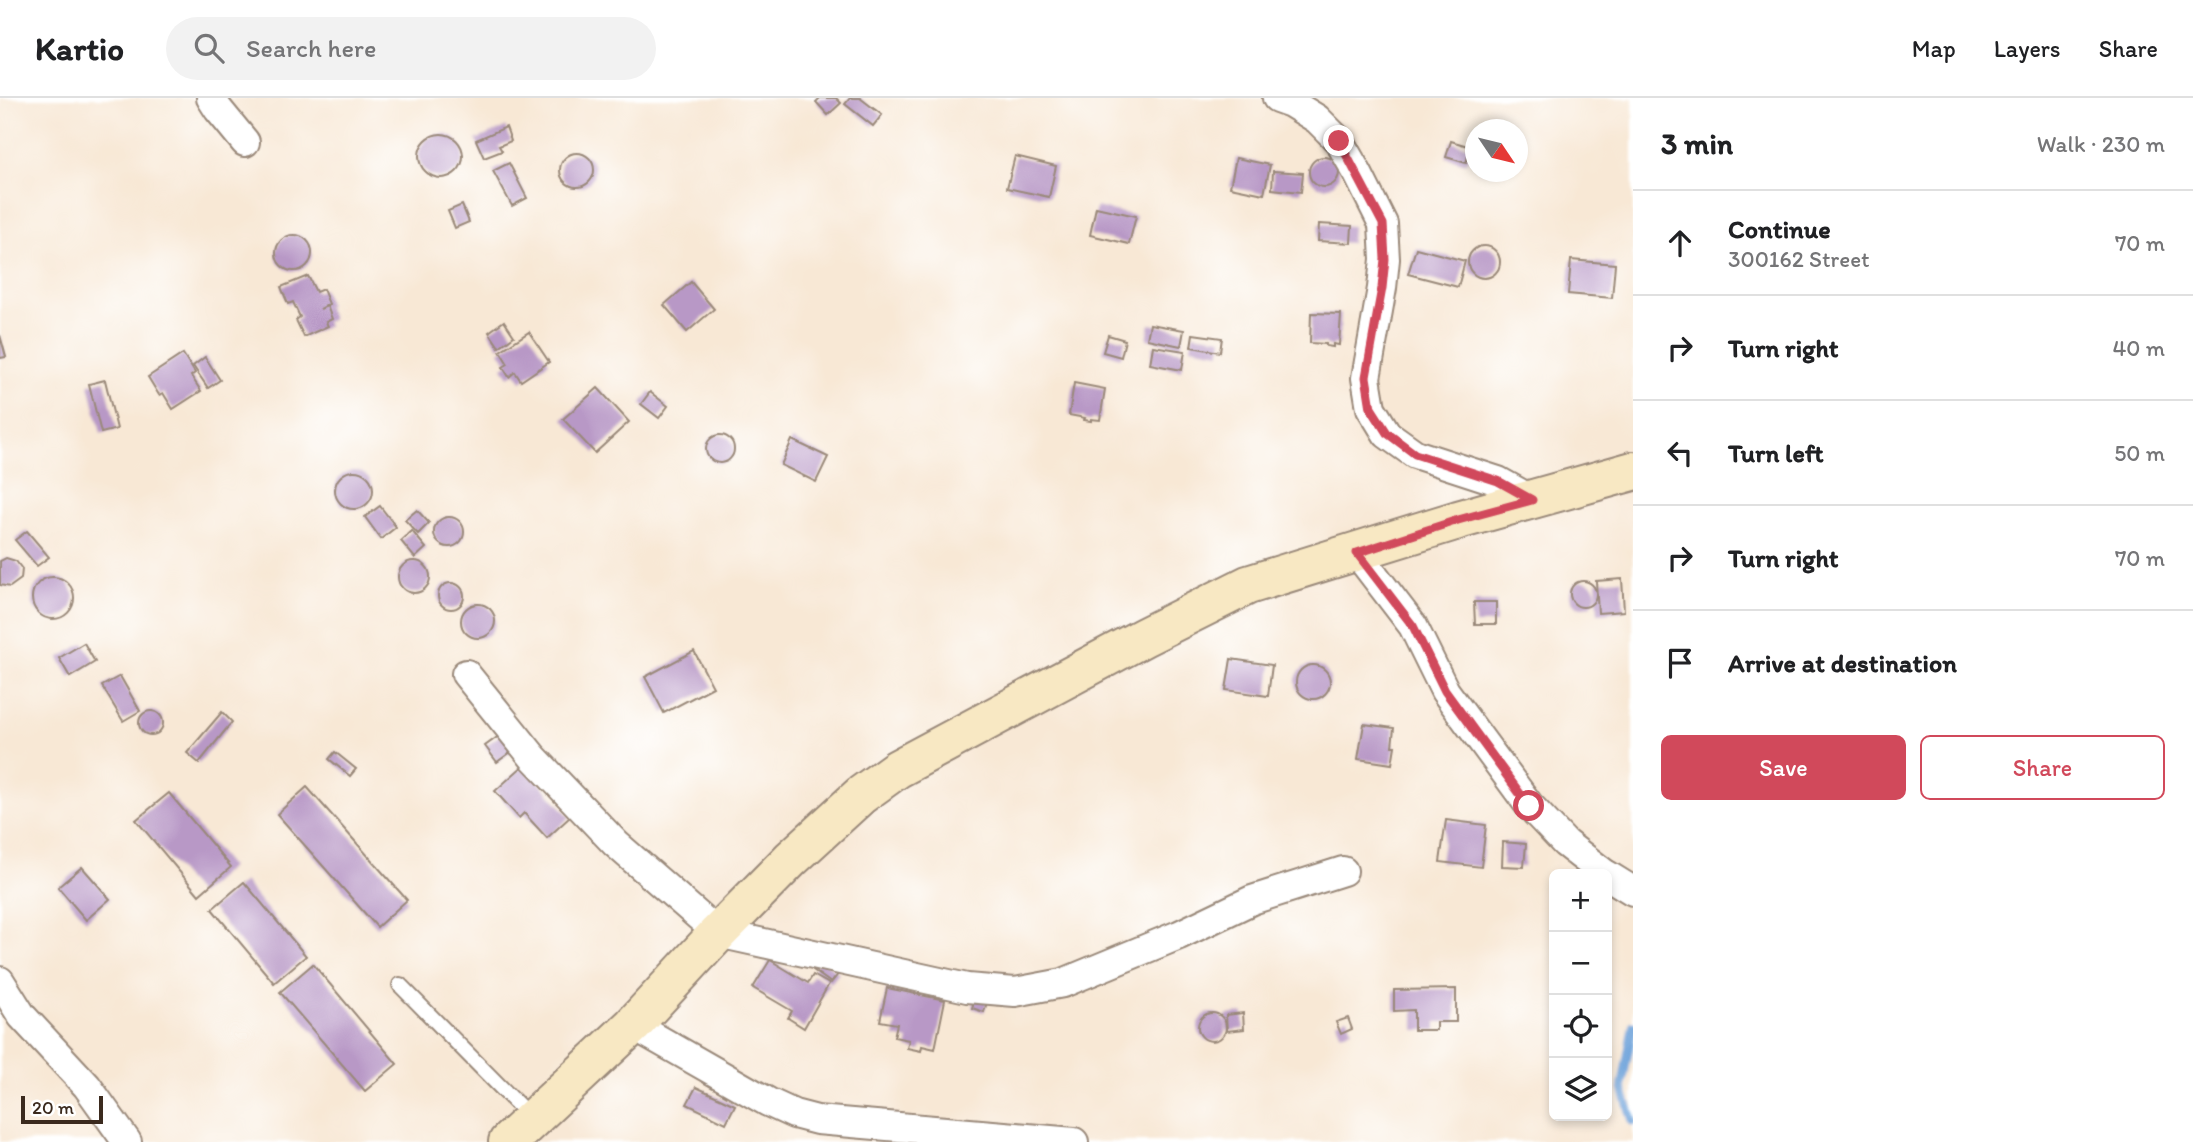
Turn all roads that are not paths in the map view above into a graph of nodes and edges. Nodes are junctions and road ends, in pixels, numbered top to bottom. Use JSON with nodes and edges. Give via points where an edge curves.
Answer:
{"nodes":[{"id":1,"x":211,"y":98,"type":"edge"},
{"id":2,"x":1277,"y":98,"type":"edge"},
{"id":3,"x":245,"y":142,"type":"dead end"},
{"id":4,"x":1633,"y":471,"type":"edge"},
{"id":5,"x":1532,"y":500,"type":"junction"},
{"id":6,"x":1357,"y":553,"type":"junction"},
{"id":7,"x":466,"y":674,"type":"dead end"},
{"id":8,"x":1598,"y":869,"type":"edge"},
{"id":9,"x":1343,"y":872,"type":"dead end"},
{"id":10,"x":1612,"y":879,"type":"edge"},
{"id":11,"x":1633,"y":891,"type":"edge"},
{"id":12,"x":718,"y":933,"type":"junction"},
{"id":13,"x":0,"y":981,"type":"edge"},
{"id":14,"x":400,"y":985,"type":"dead end"},
{"id":15,"x":633,"y":1025,"type":"junction"},
{"id":16,"x":520,"y":1131,"type":"edge"},
{"id":17,"x":127,"y":1142,"type":"edge"},
{"id":18,"x":1074,"y":1142,"type":"edge"}],
"edges":[{"from":1,"to":3,"type":"street"},
{"from":2,"to":5,"type":"street","via":[[1317,119],[1339,141],[1383,224],[1382,288],[1366,377],[1371,408],[1387,433],[1415,454],[1498,481]]},
{"from":4,"to":5,"type":"street"},
{"from":5,"to":6,"type":"street"},
{"from":6,"to":8,"type":"street","via":[[1413,626],[1445,691],[1529,806]]},
{"from":6,"to":12,"type":"street","via":[[1248,585],[897,769],[861,795]]},
{"from":7,"to":12,"type":"street","via":[[533,757],[616,844]]},
{"from":9,"to":12,"type":"street","via":[[1252,900],[1179,936],[1063,982],[1015,992],[967,988]]},
{"from":10,"to":11,"type":"street"},
{"from":12,"to":15,"type":"street"},
{"from":13,"to":17,"type":"street","via":[[22,1016],[87,1086]]},
{"from":14,"to":16,"type":"lane"},
{"from":15,"to":16,"type":"street"},
{"from":15,"to":18,"type":"street","via":[[794,1114],[817,1120]]}]}
